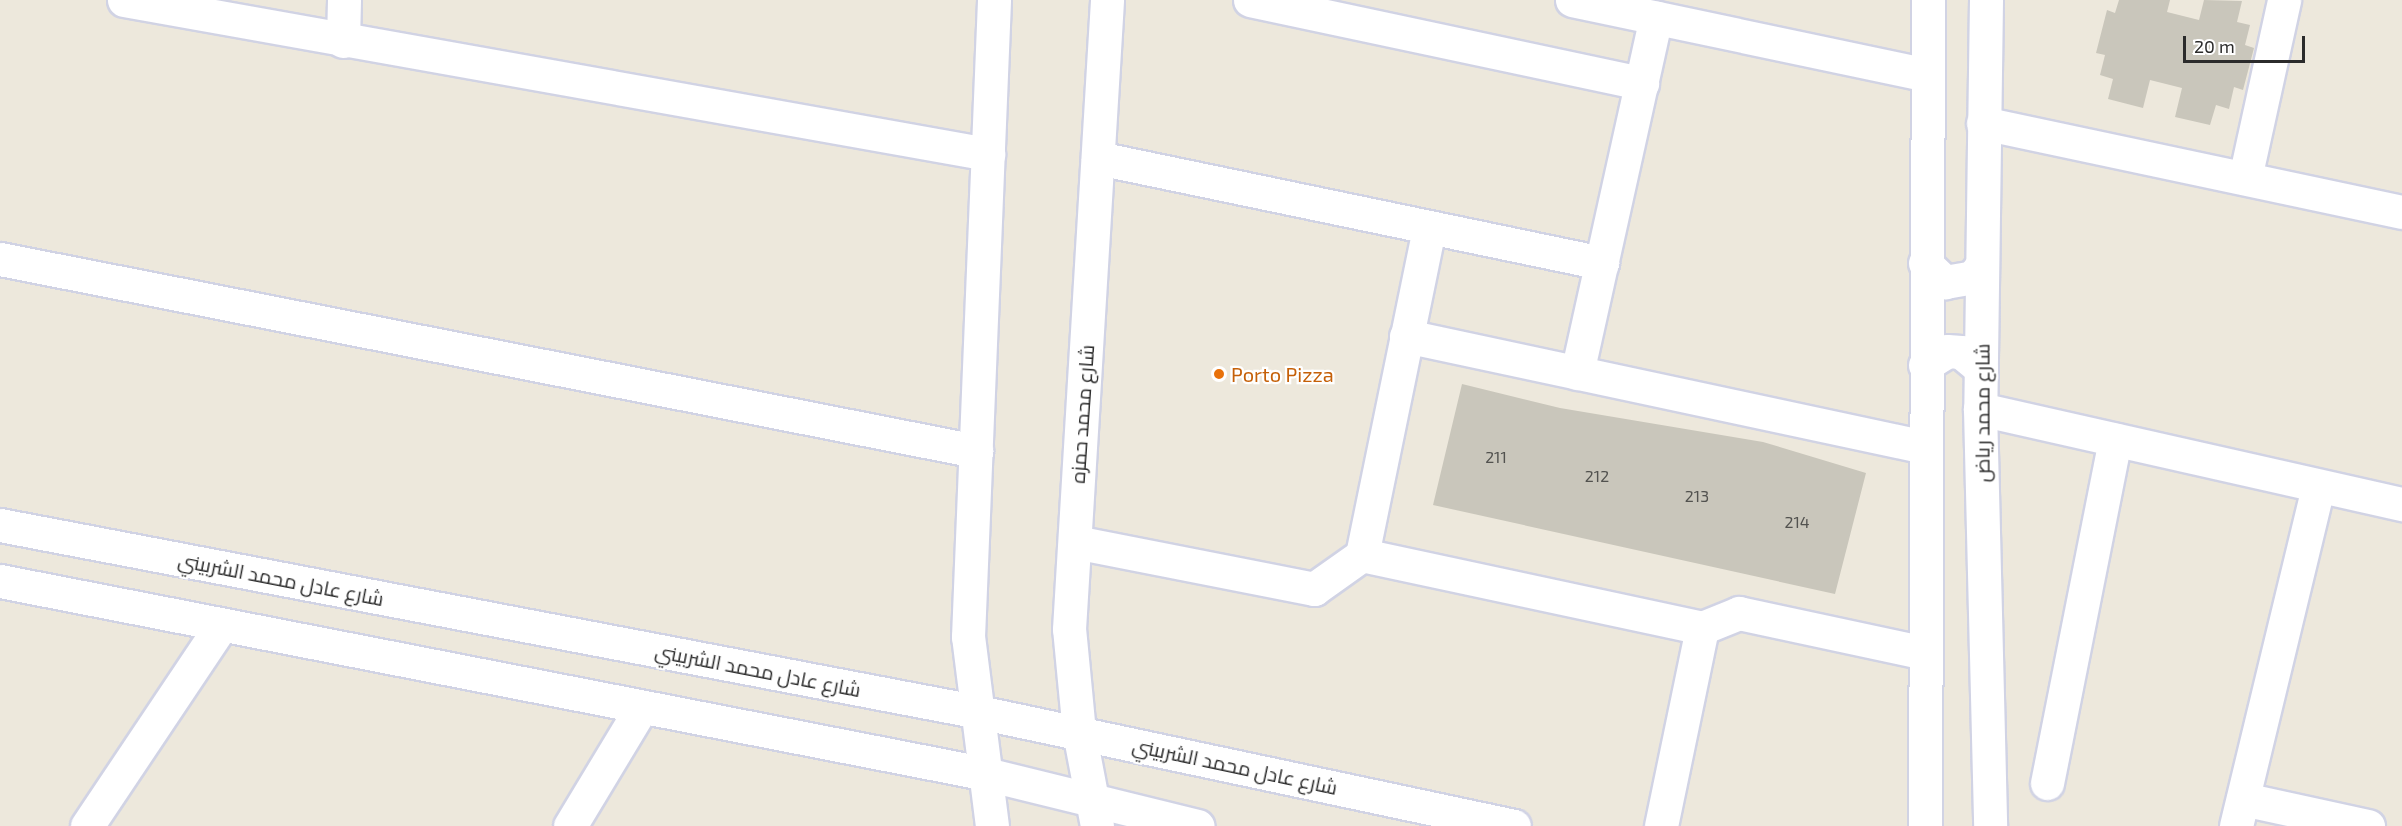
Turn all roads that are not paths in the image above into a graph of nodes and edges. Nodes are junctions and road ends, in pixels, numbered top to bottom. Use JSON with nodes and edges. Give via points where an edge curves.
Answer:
{"nodes":[{"id":1,"x":124,"y":0,"type":"edge"},
{"id":2,"x":345,"y":0,"type":"edge"},
{"id":3,"x":994,"y":0,"type":"edge"},
{"id":4,"x":1107,"y":0,"type":"edge"},
{"id":5,"x":1250,"y":0,"type":"edge"},
{"id":6,"x":1572,"y":0,"type":"edge"},
{"id":7,"x":1928,"y":0,"type":"edge"},
{"id":8,"x":1986,"y":0,"type":"edge"},
{"id":9,"x":2284,"y":0,"type":"edge"},
{"id":10,"x":1335,"y":9,"type":"edge"},
{"id":11,"x":1656,"y":18,"type":"junction"},
{"id":12,"x":343,"y":41,"type":"junction"},
{"id":13,"x":1927,"y":75,"type":"junction"},
{"id":14,"x":1642,"y":83,"type":"junction"},
{"id":15,"x":1983,"y":123,"type":"junction"},
{"id":16,"x":988,"y":154,"type":"junction"},
{"id":17,"x":1098,"y":158,"type":"junction"},
{"id":18,"x":2246,"y":178,"type":"junction"},
{"id":19,"x":2402,"y":212,"type":"edge"},
{"id":20,"x":1429,"y":228,"type":"junction"},
{"id":21,"x":0,"y":260,"type":"edge"},
{"id":22,"x":1602,"y":263,"type":"junction"},
{"id":23,"x":1925,"y":263,"type":"junction"},
{"id":24,"x":1982,"y":265,"type":"junction"},
{"id":25,"x":1406,"y":336,"type":"junction"},
{"id":26,"x":1925,"y":366,"type":"junction"},
{"id":27,"x":1981,"y":369,"type":"junction"},
{"id":28,"x":1577,"y":373,"type":"junction"},
{"id":29,"x":1980,"y":409,"type":"junction"},
{"id":30,"x":2115,"y":440,"type":"junction"},
{"id":31,"x":1925,"y":447,"type":"junction"},
{"id":32,"x":976,"y":451,"type":"junction"},
{"id":33,"x":2318,"y":486,"type":"junction"},
{"id":34,"x":2402,"y":504,"type":"edge"},
{"id":35,"x":0,"y":525,"type":"edge"},
{"id":36,"x":1075,"y":542,"type":"junction"},
{"id":37,"x":1362,"y":555,"type":"junction"},
{"id":38,"x":0,"y":581,"type":"edge"},
{"id":39,"x":220,"y":627,"type":"junction"},
{"id":40,"x":1702,"y":628,"type":"junction"},
{"id":41,"x":1925,"y":653,"type":"junction"},
{"id":42,"x":640,"y":710,"type":"junction"},
{"id":43,"x":974,"y":711,"type":"junction"},
{"id":44,"x":1079,"y":732,"type":"junction"},
{"id":45,"x":982,"y":773,"type":"junction"},
{"id":46,"x":2047,"y":783,"type":"dead end"},
{"id":47,"x":2240,"y":812,"type":"edge"},
{"id":48,"x":1094,"y":813,"type":"edge"},
{"id":49,"x":87,"y":826,"type":"edge"},
{"id":50,"x":570,"y":826,"type":"edge"},
{"id":51,"x":992,"y":826,"type":"edge"},
{"id":52,"x":1198,"y":826,"type":"edge"},
{"id":53,"x":1514,"y":826,"type":"edge"},
{"id":54,"x":1661,"y":826,"type":"edge"},
{"id":55,"x":1925,"y":826,"type":"edge"},
{"id":56,"x":1990,"y":826,"type":"edge"},
{"id":57,"x":2368,"y":826,"type":"edge"}],
"edges":[{"from":1,"to":12,"type":"street"},
{"from":2,"to":12,"type":"street"},
{"from":3,"to":16,"type":"street"},
{"from":4,"to":17,"type":"street","name":"شارع محمد حمزه"},
{"from":5,"to":10,"type":"street"},
{"from":6,"to":11,"type":"street"},
{"from":7,"to":13,"type":"street"},
{"from":8,"to":15,"type":"street","name":"شارع محمد رياض"},
{"from":9,"to":18,"type":"street"},
{"from":10,"to":14,"type":"street"},
{"from":11,"to":13,"type":"street"},
{"from":11,"to":14,"type":"street"},
{"from":12,"to":16,"type":"street"},
{"from":13,"to":23,"type":"street"},
{"from":14,"to":22,"type":"street"},
{"from":15,"to":18,"type":"street"},
{"from":15,"to":24,"type":"street","name":"شارع محمد رياض"},
{"from":16,"to":32,"type":"street"},
{"from":17,"to":20,"type":"street"},
{"from":17,"to":36,"type":"street","name":"شارع محمد حمزه"},
{"from":18,"to":19,"type":"street"},
{"from":20,"to":22,"type":"street"},
{"from":20,"to":25,"type":"street"},
{"from":21,"to":32,"type":"street"},
{"from":22,"to":28,"type":"street"},
{"from":23,"to":24,"type":"street","via":[[1945,282],[1973,277]]},
{"from":23,"to":26,"type":"street"},
{"from":24,"to":27,"type":"street","name":"شارع محمد رياض"},
{"from":25,"to":28,"type":"street"},
{"from":25,"to":37,"type":"street"},
{"from":26,"to":27,"type":"street","via":[[1947,351],[1961,352]]},
{"from":26,"to":31,"type":"street"},
{"from":27,"to":29,"type":"street","name":"شارع محمد رياض"},
{"from":28,"to":31,"type":"street"},
{"from":29,"to":30,"type":"street"},
{"from":29,"to":56,"type":"street","name":"شارع محمد رياض"},
{"from":30,"to":33,"type":"street"},
{"from":30,"to":46,"type":"street"},
{"from":31,"to":41,"type":"street"},
{"from":32,"to":43,"type":"street","via":[[968,637]]},
{"from":33,"to":34,"type":"street"},
{"from":33,"to":47,"type":"street"},
{"from":35,"to":43,"type":"street","name":"شارع عادل محمد الشربيني"},
{"from":36,"to":37,"type":"street","via":[[1314,589]]},
{"from":36,"to":44,"type":"street","name":"شارع محمد حمزه","via":[[1069,629]]},
{"from":37,"to":40,"type":"street"},
{"from":38,"to":39,"type":"street"},
{"from":39,"to":42,"type":"street"},
{"from":39,"to":49,"type":"street"},
{"from":40,"to":41,"type":"street","via":[[1739,613]]},
{"from":40,"to":54,"type":"street"},
{"from":41,"to":55,"type":"street"},
{"from":42,"to":45,"type":"street"},
{"from":42,"to":50,"type":"street"},
{"from":43,"to":44,"type":"street","name":"شارع عادل محمد الشربيني"},
{"from":43,"to":45,"type":"street"},
{"from":44,"to":48,"type":"street","name":"شارع محمد حمزه"},
{"from":44,"to":53,"type":"street","name":"شارع عادل محمد الشربيني"},
{"from":45,"to":48,"type":"street"},
{"from":45,"to":51,"type":"street"},
{"from":47,"to":57,"type":"street"},
{"from":48,"to":52,"type":"street"}]}
